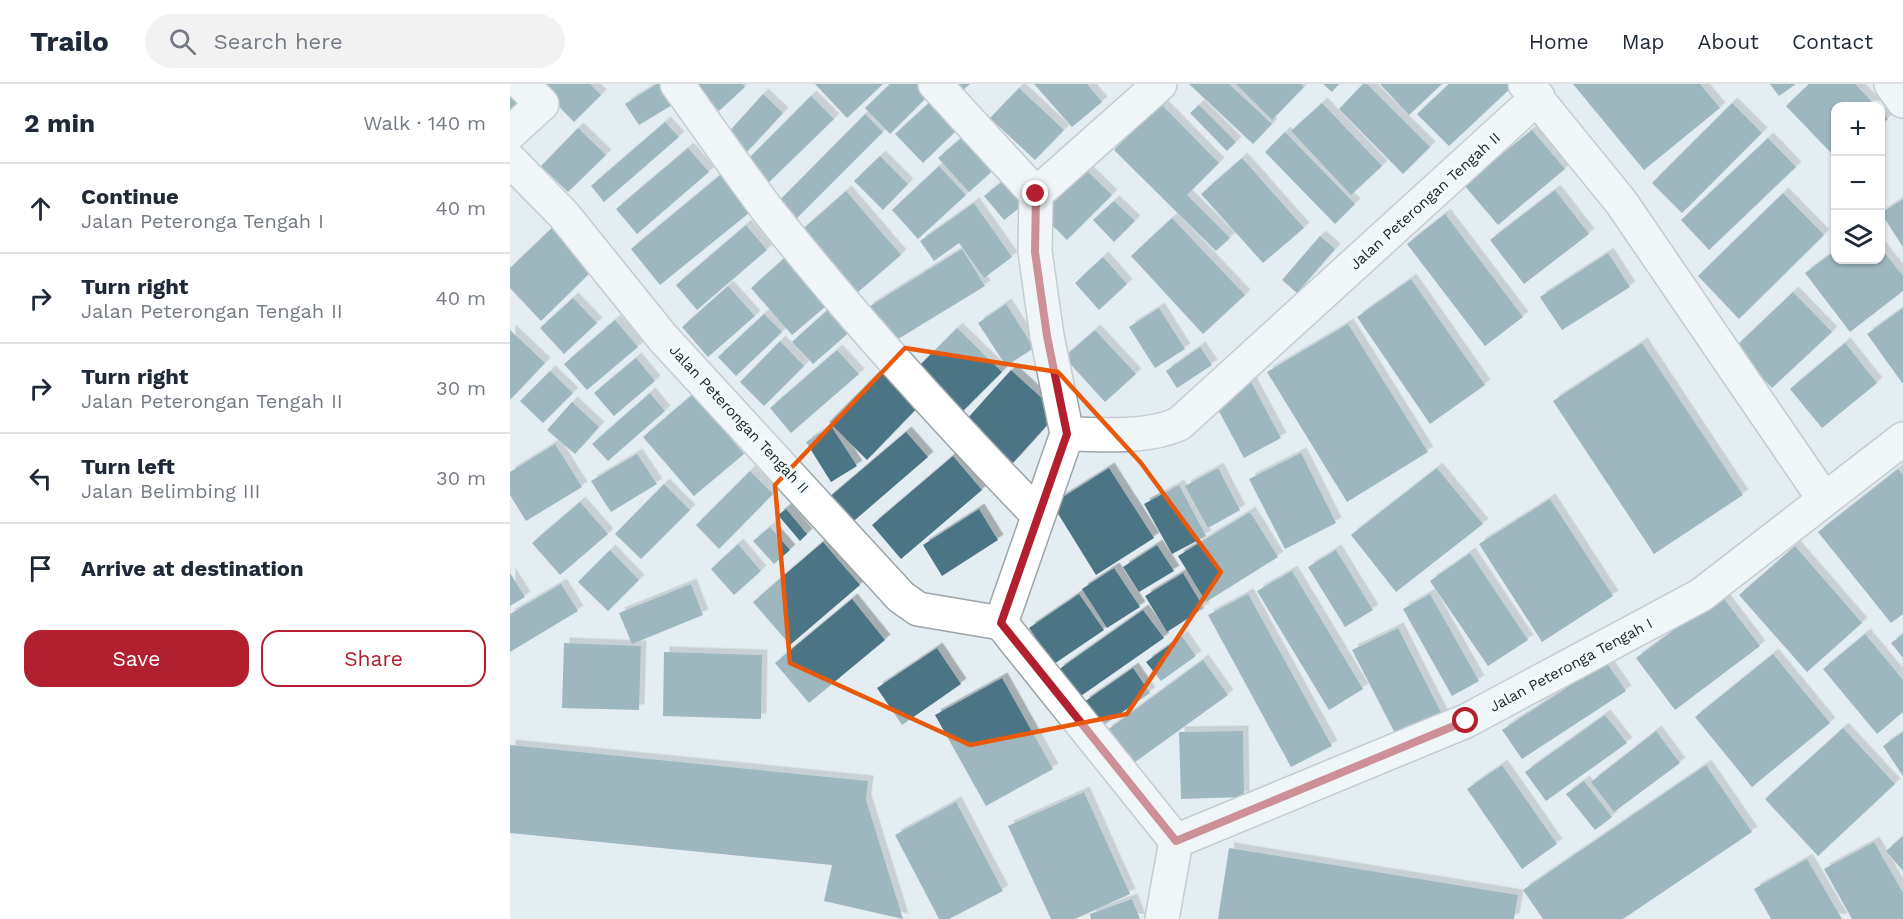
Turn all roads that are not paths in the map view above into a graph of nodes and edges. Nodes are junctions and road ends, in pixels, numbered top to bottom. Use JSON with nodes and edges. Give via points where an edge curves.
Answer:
{"nodes":[{"id":1,"x":522,"y":84,"type":"edge"},
{"id":2,"x":677,"y":84,"type":"edge"},
{"id":3,"x":935,"y":84,"type":"edge"},
{"id":4,"x":1160,"y":84,"type":"edge"},
{"id":5,"x":1891,"y":84,"type":"edge"},
{"id":6,"x":1532,"y":91,"type":"edge"},
{"id":7,"x":1903,"y":101,"type":"edge"},
{"id":8,"x":510,"y":133,"type":"edge"},
{"id":9,"x":510,"y":160,"type":"edge"},
{"id":10,"x":1036,"y":194,"type":"junction"},
{"id":11,"x":1067,"y":434,"type":"junction"},
{"id":12,"x":1903,"y":439,"type":"edge"},
{"id":13,"x":1824,"y":498,"type":"junction"},
{"id":14,"x":1038,"y":515,"type":"junction"},
{"id":15,"x":1001,"y":623,"type":"junction"},
{"id":16,"x":1176,"y":841,"type":"junction"},
{"id":17,"x":1162,"y":919,"type":"edge"}],
"edges":[{"from":1,"to":8,"type":"street","via":[[542,104]]},
{"from":2,"to":14,"type":"street","via":[[770,212],[881,347]]},
{"from":3,"to":10,"type":"street"},
{"from":4,"to":10,"type":"street"},
{"from":5,"to":7,"type":"street"},
{"from":6,"to":11,"type":"street","name":"Jalan Peterongan Tengah II","via":[[1179,424],[1147,434]]},
{"from":6,"to":13,"type":"street","name":"Jalan Peterongan Tengah II","via":[[1621,202]]},
{"from":9,"to":15,"type":"street","name":"Jalan Peterongan Tengah II","via":[[563,213],[663,338],[902,597],[927,612]]},
{"from":10,"to":11,"type":"street","via":[[1035,252]]},
{"from":11,"to":14,"type":"street"},
{"from":12,"to":13,"type":"street","name":"Jalan Peteronga Tengah I"},
{"from":13,"to":16,"type":"street","name":"Jalan Peteronga Tengah I","via":[[1701,595],[1476,715]]},
{"from":14,"to":15,"type":"street"},
{"from":15,"to":16,"type":"street"},
{"from":16,"to":17,"type":"street"}]}
